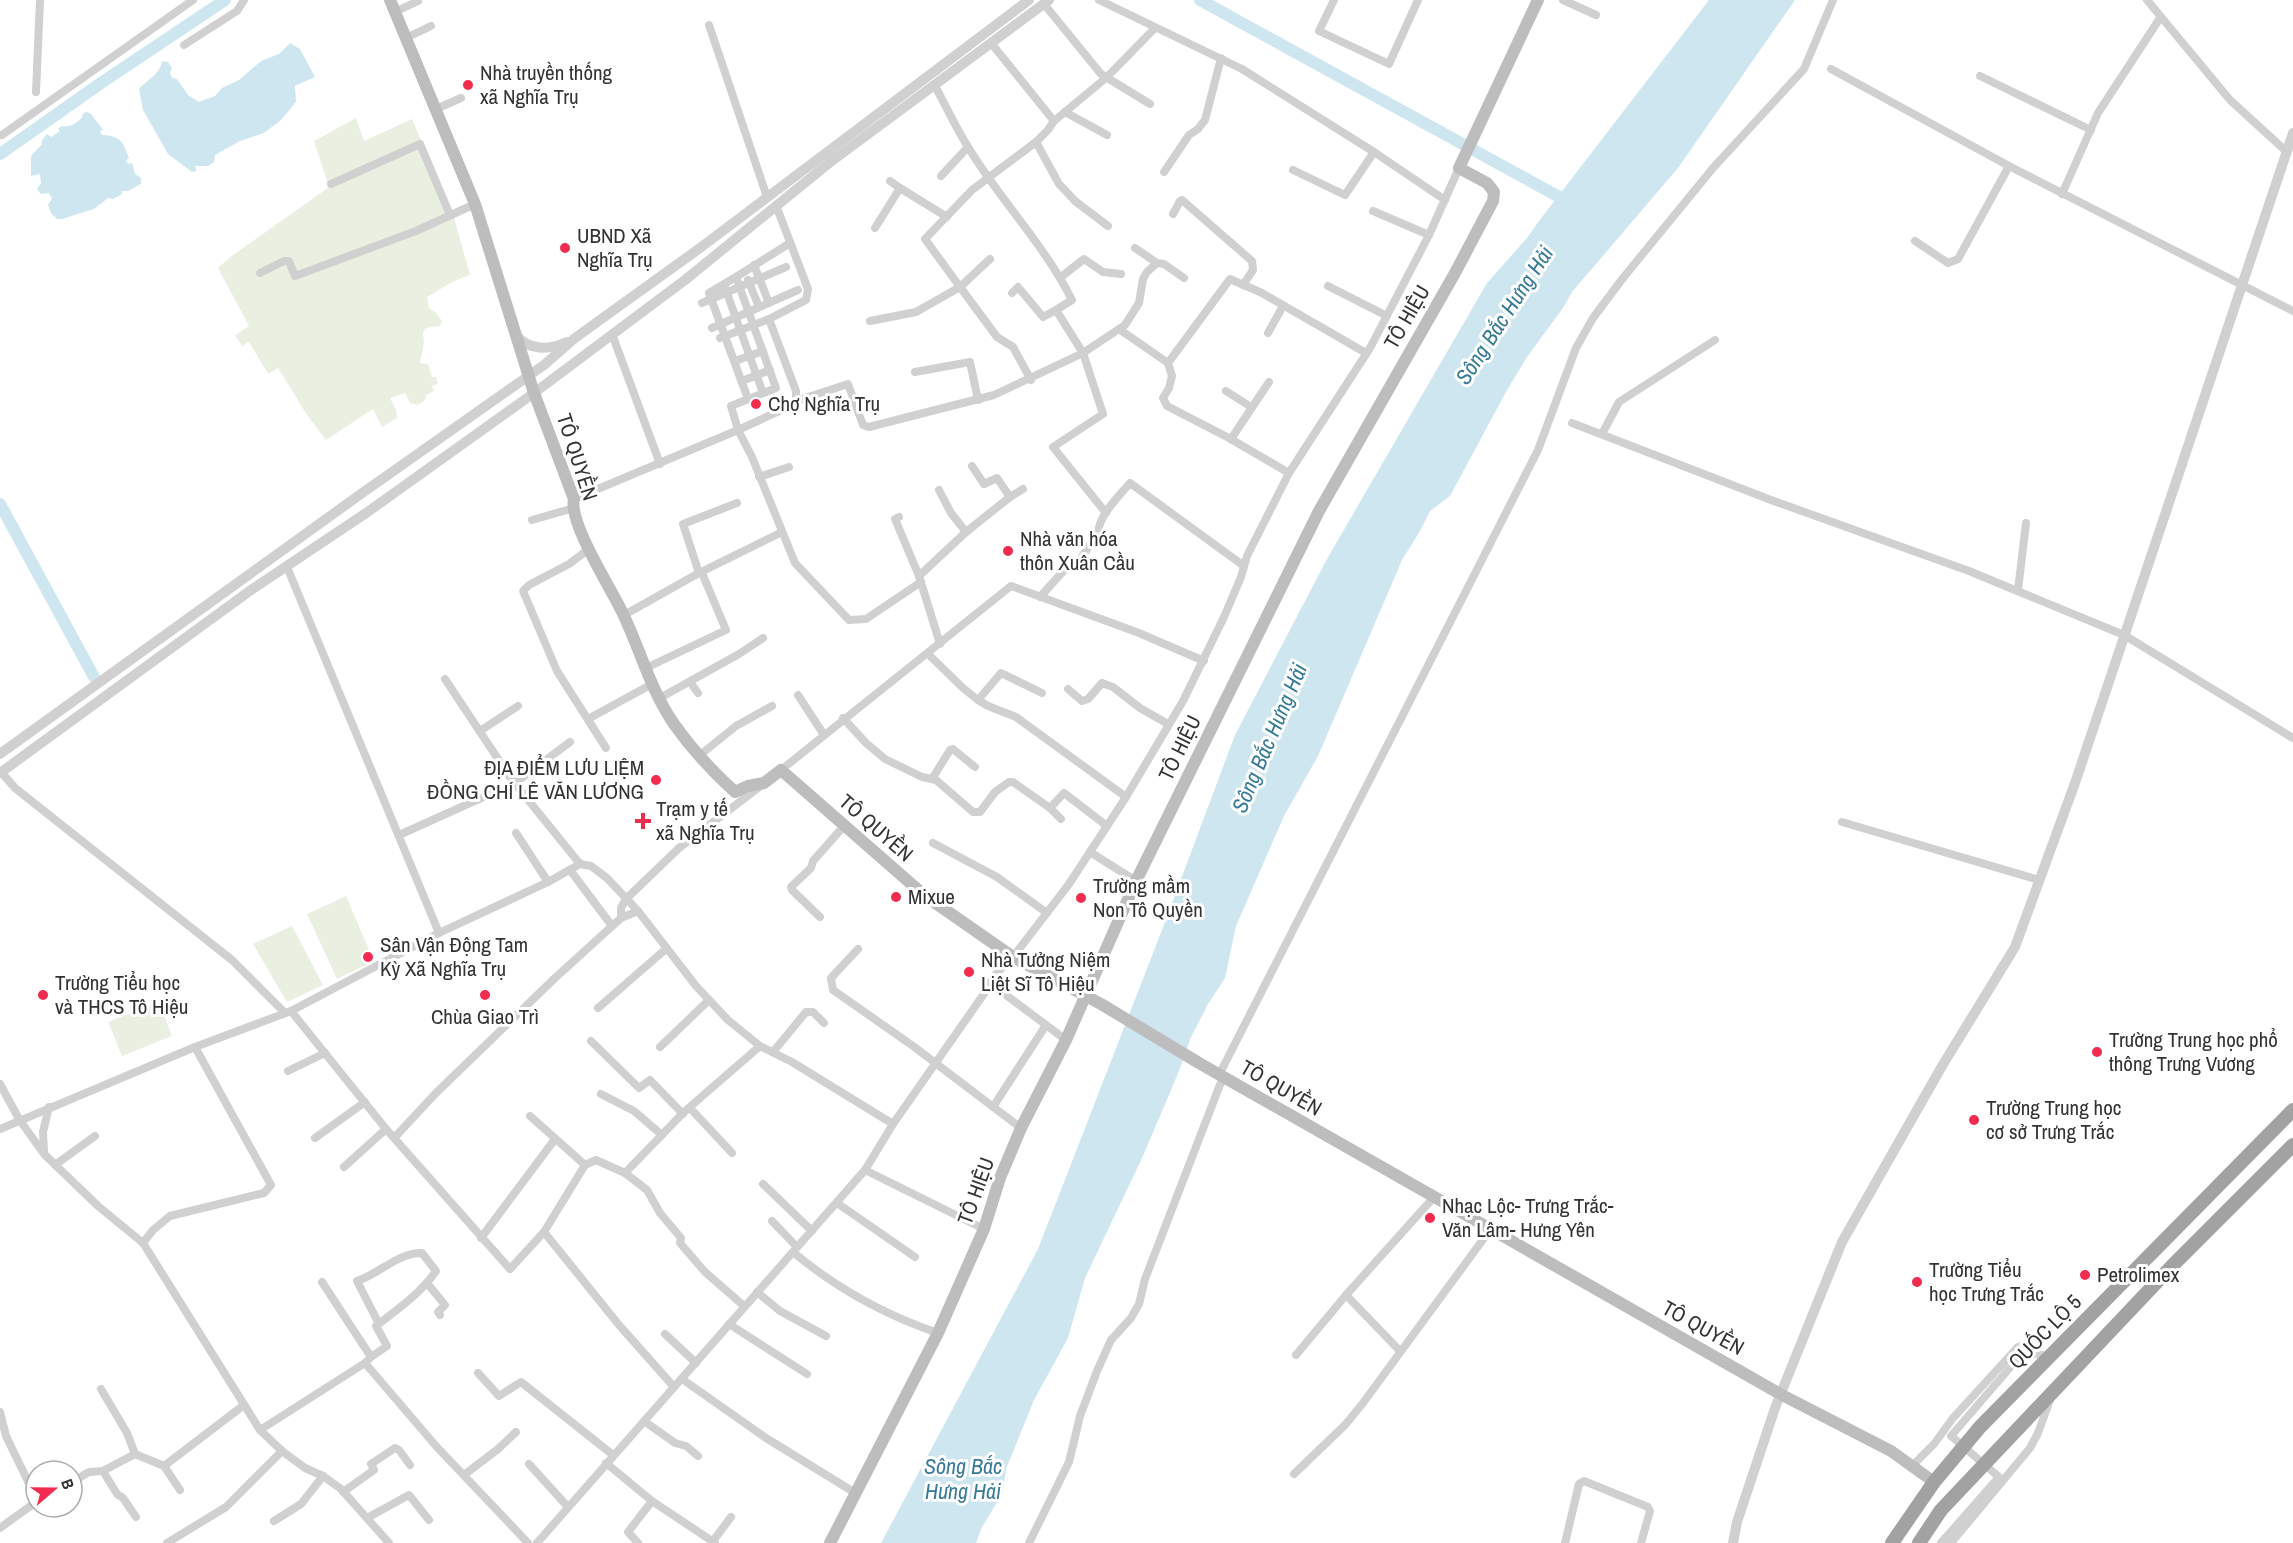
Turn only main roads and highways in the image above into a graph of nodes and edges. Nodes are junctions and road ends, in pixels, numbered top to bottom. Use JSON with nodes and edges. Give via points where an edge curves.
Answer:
{"nodes":[{"id":1,"x":1538,"y":0,"type":"edge"},
{"id":2,"x":392,"y":6,"type":"edge"},
{"id":3,"x":1084,"y":995,"type":"junction"},
{"id":4,"x":2293,"y":1110,"type":"edge"},
{"id":5,"x":2293,"y":1145,"type":"edge"},
{"id":6,"x":1934,"y":1482,"type":"junction"},
{"id":7,"x":830,"y":1543,"type":"edge"},
{"id":8,"x":1892,"y":1543,"type":"edge"},
{"id":9,"x":1919,"y":1543,"type":"edge"}],
"edges":[{"from":1,"to":3,"type":"main road","name":"TÔ HIỆU","via":[[1460,164],[1487,183],[1494,192],[1493,201],[1318,511]]},
{"from":2,"to":3,"type":"main road","name":"TÔ QUYỀN","via":[[475,204],[514,333],[589,549],[624,615],[658,699],[674,724],[738,796],[748,786],[764,783],[781,770],[924,895],[1013,957]]},
{"from":3,"to":6,"type":"main road","name":"TÔ QUYỀN","via":[[1490,1230],[1782,1395],[1849,1428]]},
{"from":3,"to":7,"type":"main road","name":"TÔ HIỆU","via":[[1000,1178],[984,1228],[938,1333]]},
{"from":4,"to":6,"type":"highway","name":"QUỐC LỘ 5","via":[[1980,1427]]},
{"from":5,"to":9,"type":"highway","via":[[2173,1265],[1941,1510]]},
{"from":6,"to":8,"type":"highway","name":"QUỐC LỘ 5"}]}
